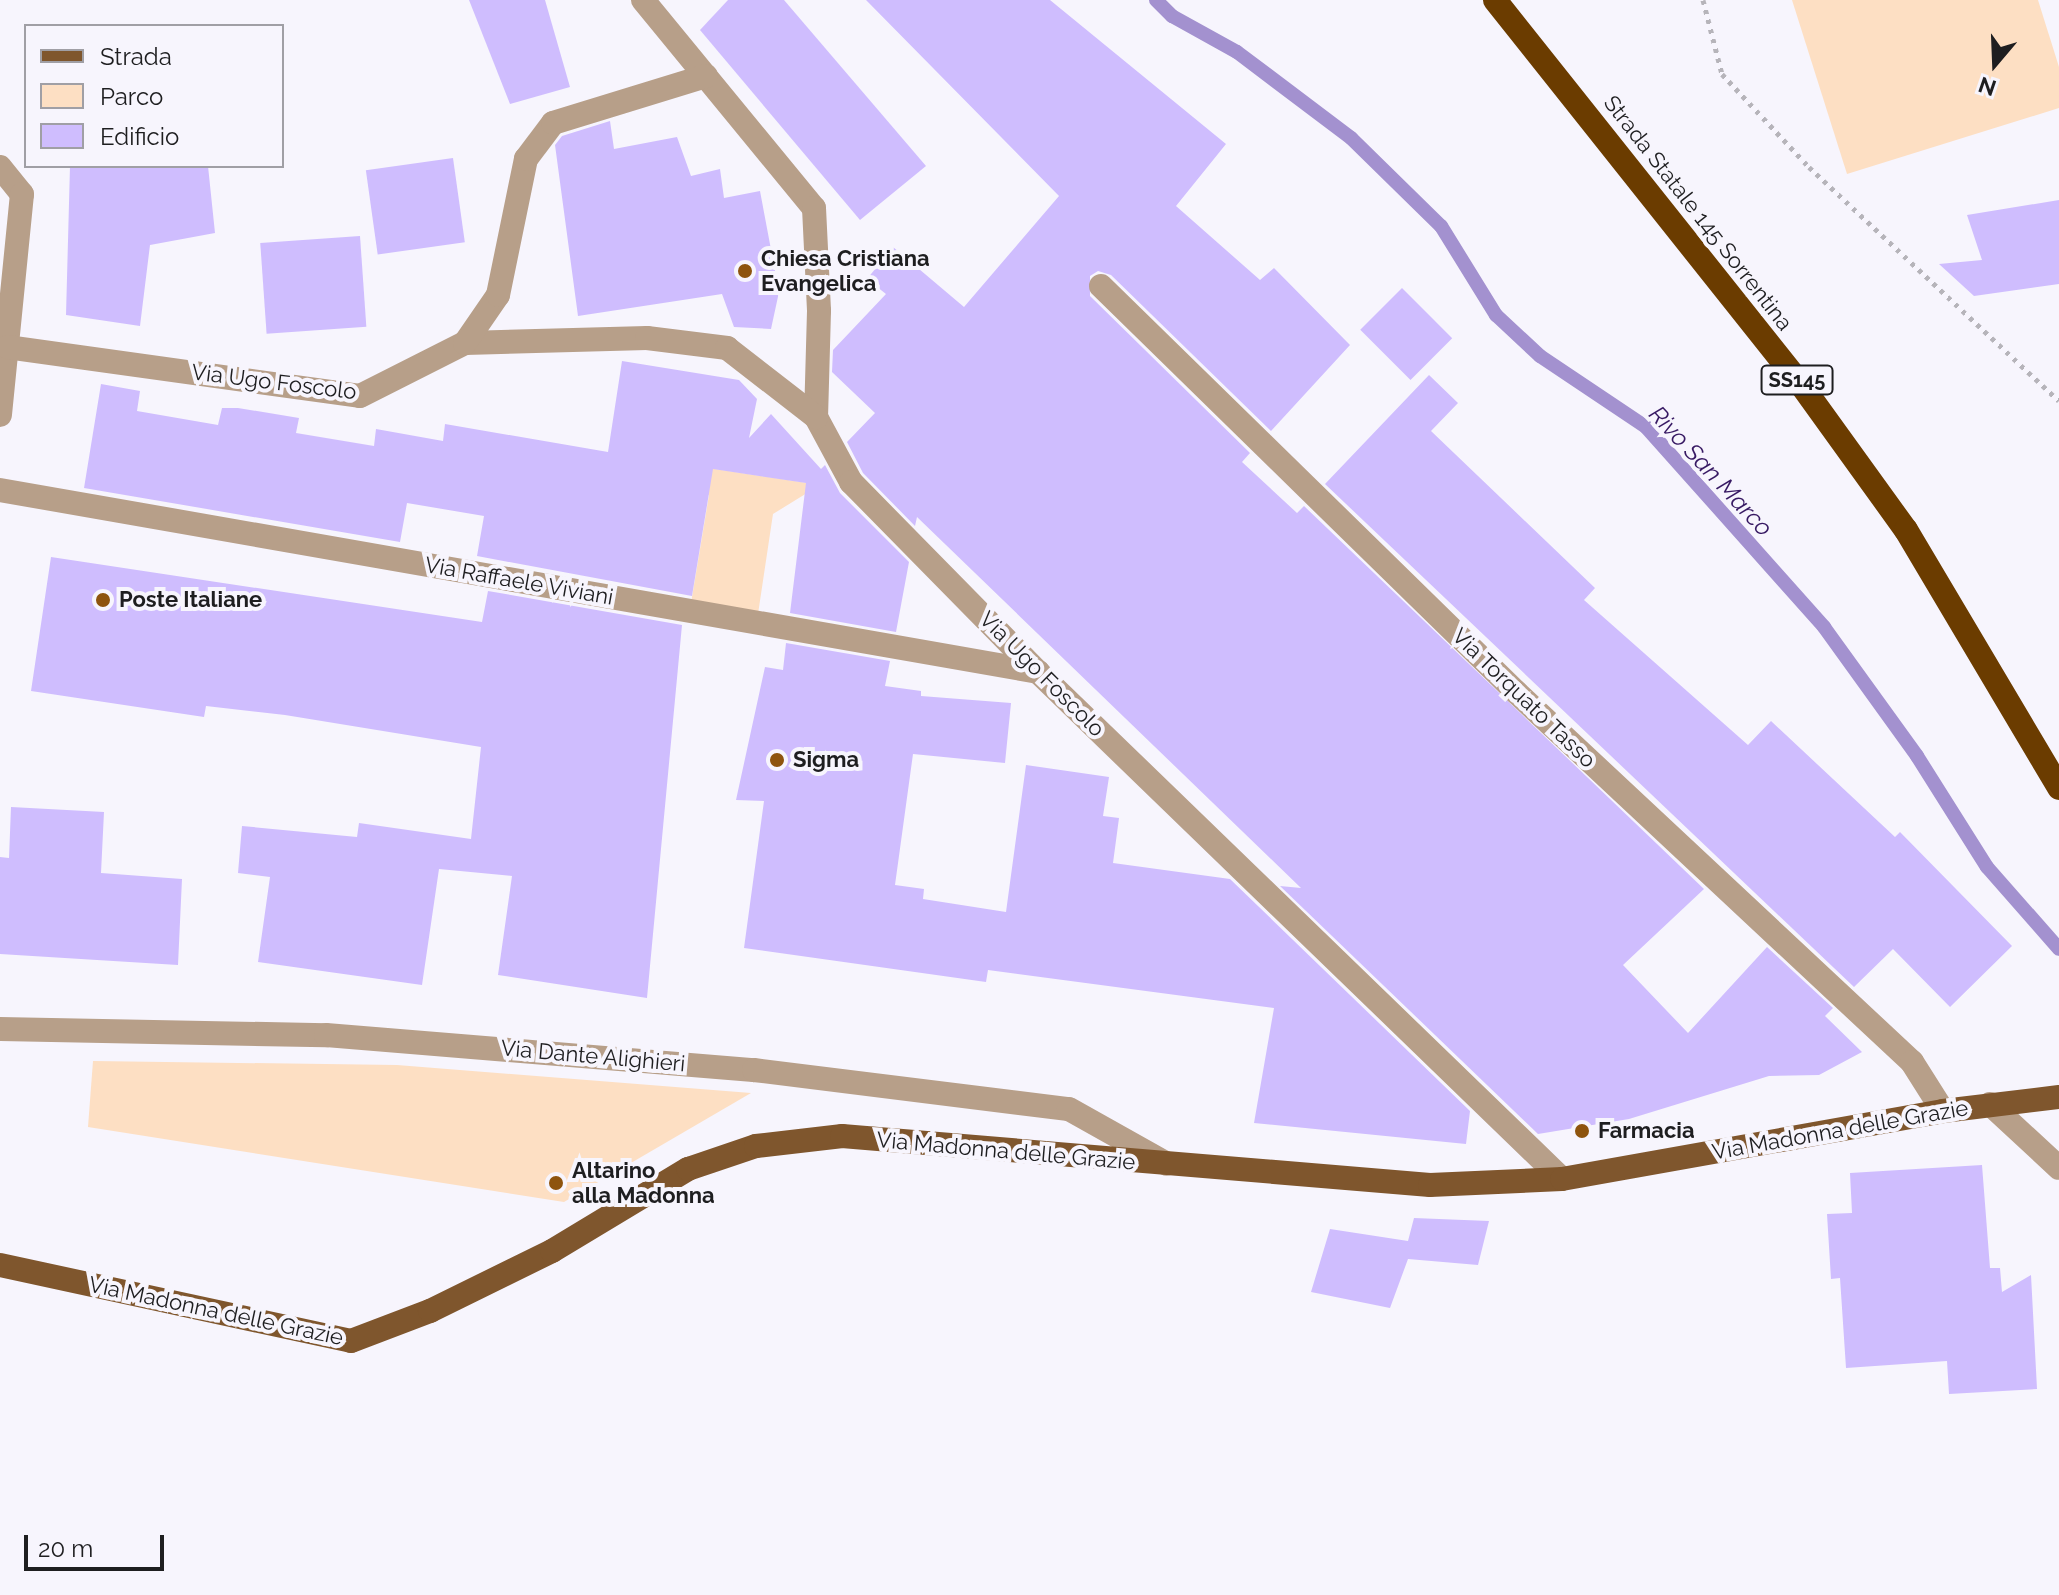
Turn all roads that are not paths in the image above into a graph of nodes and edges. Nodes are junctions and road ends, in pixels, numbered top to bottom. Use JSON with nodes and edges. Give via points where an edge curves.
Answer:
{"nodes":[{"id":1,"x":643,"y":0,"type":"edge"},
{"id":2,"x":1495,"y":0,"type":"edge"},
{"id":3,"x":706,"y":76,"type":"junction"},
{"id":4,"x":0,"y":167,"type":"edge"},
{"id":5,"x":1101,"y":286,"type":"dead end"},
{"id":6,"x":465,"y":343,"type":"junction"},
{"id":7,"x":7,"y":347,"type":"junction"},
{"id":8,"x":0,"y":415,"type":"edge"},
{"id":9,"x":816,"y":417,"type":"junction"},
{"id":10,"x":0,"y":490,"type":"edge"},
{"id":11,"x":1038,"y":672,"type":"junction"},
{"id":12,"x":2059,"y":788,"type":"edge"},
{"id":13,"x":0,"y":1029,"type":"edge"},
{"id":14,"x":2059,"y":1097,"type":"edge"},
{"id":15,"x":1990,"y":1104,"type":"junction"},
{"id":16,"x":1943,"y":1111,"type":"junction"},
{"id":17,"x":1169,"y":1165,"type":"junction"},
{"id":18,"x":2059,"y":1168,"type":"edge"},
{"id":19,"x":1562,"y":1179,"type":"junction"},
{"id":20,"x":0,"y":1265,"type":"edge"}],
"edges":[{"from":1,"to":3,"type":"street","name":"Via Ugo Foscolo"},
{"from":2,"to":12,"type":"highway","name":"Strada Statale 145 Sorrentina","number":"SS145","via":[[1797,379],[1906,530]]},
{"from":3,"to":6,"type":"street","name":"Via Ugo Foscolo","via":[[553,123],[526,159],[498,295]]},
{"from":3,"to":9,"type":"street","name":"Via Ugo Foscolo","via":[[814,208],[819,311]]},
{"from":4,"to":7,"type":"street","via":[[22,194]]},
{"from":5,"to":16,"type":"street","name":"Via Torquato Tasso","via":[[1516,692],[1912,1062]]},
{"from":6,"to":7,"type":"street","name":"Via Ugo Foscolo","via":[[360,396]]},
{"from":6,"to":9,"type":"street","via":[[647,338],[727,348]]},
{"from":7,"to":8,"type":"street"},
{"from":9,"to":11,"type":"street","name":"Via Ugo Foscolo","via":[[851,482]]},
{"from":10,"to":11,"type":"street","name":"Via Raffaele Viviani"},
{"from":11,"to":19,"type":"street","name":"Via Ugo Foscolo"},
{"from":13,"to":17,"type":"street","name":"Via Dante Alighieri","via":[[326,1035],[754,1070],[1069,1109]]},
{"from":14,"to":15,"type":"main road","name":"Via Madonna delle Grazie"},
{"from":15,"to":16,"type":"main road","name":"Via Madonna delle Grazie"},
{"from":15,"to":18,"type":"street"},
{"from":16,"to":19,"type":"main road","name":"Via Madonna delle Grazie"},
{"from":17,"to":19,"type":"main road","name":"Via Madonna delle Grazie","via":[[1430,1185]]},
{"from":17,"to":20,"type":"main road","name":"Via Madonna delle Grazie","via":[[842,1136],[756,1146],[688,1169],[552,1251],[430,1311],[351,1341]]}]}
